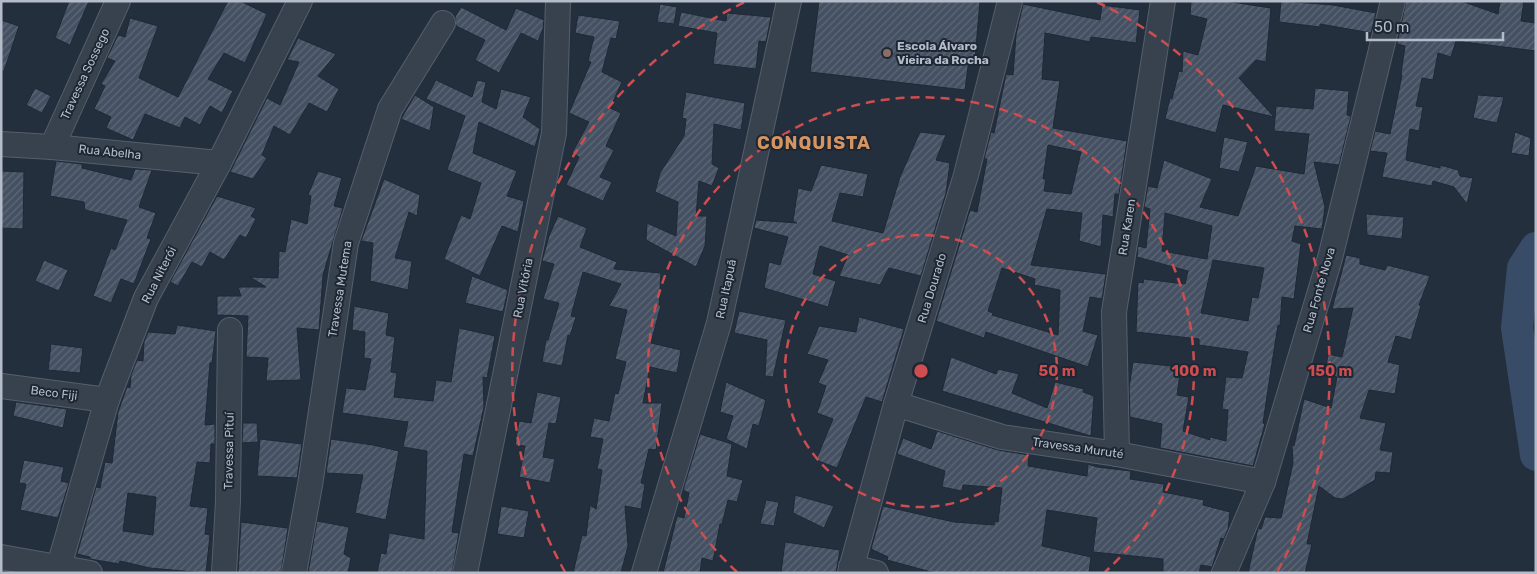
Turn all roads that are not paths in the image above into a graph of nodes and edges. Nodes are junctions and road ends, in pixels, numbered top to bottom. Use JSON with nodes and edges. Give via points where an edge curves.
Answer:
{"nodes":[{"id":1,"x":118,"y":1,"type":"edge"},
{"id":2,"x":300,"y":1,"type":"edge"},
{"id":3,"x":558,"y":1,"type":"edge"},
{"id":4,"x":789,"y":1,"type":"edge"},
{"id":5,"x":1010,"y":1,"type":"edge"},
{"id":6,"x":1163,"y":1,"type":"edge"},
{"id":7,"x":1393,"y":1,"type":"edge"},
{"id":8,"x":443,"y":23,"type":"dead end"},
{"id":9,"x":1,"y":144,"type":"edge"},
{"id":10,"x":52,"y":146,"type":"junction"},
{"id":11,"x":219,"y":163,"type":"junction"},
{"id":12,"x":230,"y":330,"type":"dead end"},
{"id":13,"x":1,"y":386,"type":"edge"},
{"id":14,"x":107,"y":400,"type":"junction"},
{"id":15,"x":896,"y":404,"type":"junction"},
{"id":16,"x":1118,"y":454,"type":"junction"},
{"id":17,"x":1263,"y":482,"type":"junction"},
{"id":18,"x":6,"y":563,"type":"edge"},
{"id":19,"x":59,"y":566,"type":"junction"},
{"id":20,"x":851,"y":570,"type":"edge"},
{"id":21,"x":90,"y":573,"type":"edge"},
{"id":22,"x":224,"y":573,"type":"edge"},
{"id":23,"x":294,"y":573,"type":"edge"},
{"id":24,"x":465,"y":573,"type":"edge"},
{"id":25,"x":644,"y":573,"type":"edge"},
{"id":26,"x":876,"y":573,"type":"edge"},
{"id":27,"x":1224,"y":573,"type":"edge"}],
"edges":[{"from":1,"to":10,"type":"street","name":"Travessa Sossego"},
{"from":2,"to":11,"type":"street","name":"Rua Niterói"},
{"from":3,"to":24,"type":"street","name":"Rua Vitória","via":[[554,133]]},
{"from":4,"to":25,"type":"street","name":"Rua Itapuã","via":[[719,323]]},
{"from":5,"to":15,"type":"street","name":"Rua Dourado","via":[[966,175]]},
{"from":6,"to":16,"type":"street","name":"Rua Karen","via":[[1114,312]]},
{"from":7,"to":17,"type":"street","name":"Rua Fonte Nova","via":[[1330,258]]},
{"from":8,"to":23,"type":"street","name":"Travessa Mutema","via":[[390,109],[346,243]]},
{"from":9,"to":10,"type":"street","name":"Rua Abelha"},
{"from":10,"to":11,"type":"street","name":"Rua Abelha"},
{"from":11,"to":14,"type":"street","name":"Rua Niterói","via":[[146,298]]},
{"from":12,"to":22,"type":"street","name":"Travessa Pituí"},
{"from":13,"to":14,"type":"street","name":"Beco Fiji"},
{"from":14,"to":19,"type":"street","name":"Rua Niterói"},
{"from":15,"to":16,"type":"street","name":"Travessa Muruté","via":[[1002,437]]},
{"from":15,"to":20,"type":"street","name":"Rua Dourado"},
{"from":16,"to":17,"type":"street","name":"Travessa Muruté"},
{"from":17,"to":27,"type":"street","name":"Rua Fonte Nova"},
{"from":18,"to":19,"type":"street"},
{"from":19,"to":21,"type":"street"},
{"from":20,"to":26,"type":"street"}]}
